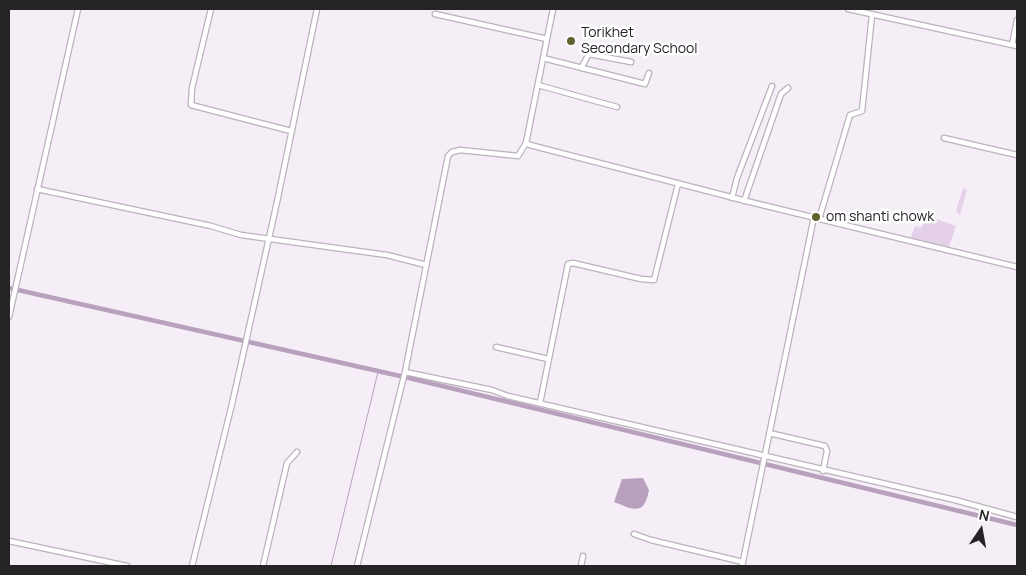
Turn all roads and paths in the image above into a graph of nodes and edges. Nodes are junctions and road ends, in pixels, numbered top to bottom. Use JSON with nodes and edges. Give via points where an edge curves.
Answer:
{"nodes":[{"id":1,"x":78,"y":9,"type":"edge"},
{"id":2,"x":212,"y":9,"type":"edge"},
{"id":3,"x":317,"y":9,"type":"edge"},
{"id":4,"x":553,"y":9,"type":"edge"},
{"id":5,"x":848,"y":9,"type":"edge"},
{"id":6,"x":435,"y":14,"type":"dead end"},
{"id":7,"x":872,"y":15,"type":"junction"},
{"id":8,"x":1017,"y":20,"type":"edge"},
{"id":9,"x":547,"y":38,"type":"junction"},
{"id":10,"x":1015,"y":46,"type":"edge"},
{"id":11,"x":543,"y":58,"type":"junction"},
{"id":12,"x":631,"y":62,"type":"dead end"},
{"id":13,"x":581,"y":68,"type":"junction"},
{"id":14,"x":649,"y":73,"type":"dead end"},
{"id":15,"x":538,"y":85,"type":"junction"},
{"id":16,"x":772,"y":86,"type":"dead end"},
{"id":17,"x":788,"y":88,"type":"dead end"},
{"id":18,"x":618,"y":107,"type":"dead end"},
{"id":19,"x":291,"y":131,"type":"junction"},
{"id":20,"x":944,"y":138,"type":"dead end"},
{"id":21,"x":526,"y":143,"type":"junction"},
{"id":22,"x":1017,"y":155,"type":"edge"},
{"id":23,"x":678,"y":184,"type":"junction"},
{"id":24,"x":37,"y":189,"type":"junction"},
{"id":25,"x":732,"y":198,"type":"junction"},
{"id":26,"x":744,"y":201,"type":"junction"},
{"id":27,"x":816,"y":218,"type":"junction"},
{"id":28,"x":268,"y":240,"type":"junction"},
{"id":29,"x":426,"y":266,"type":"junction"},
{"id":30,"x":1017,"y":267,"type":"edge"},
{"id":31,"x":9,"y":318,"type":"edge"},
{"id":32,"x":496,"y":347,"type":"dead end"},
{"id":33,"x":548,"y":359,"type":"junction"},
{"id":34,"x":405,"y":373,"type":"junction"},
{"id":35,"x":540,"y":403,"type":"junction"},
{"id":36,"x":769,"y":433,"type":"junction"},
{"id":37,"x":298,"y":452,"type":"dead end"},
{"id":38,"x":764,"y":458,"type":"junction"},
{"id":39,"x":823,"y":471,"type":"junction"},
{"id":40,"x":1017,"y":517,"type":"edge"},
{"id":41,"x":634,"y":534,"type":"dead end"},
{"id":42,"x":9,"y":541,"type":"edge"},
{"id":43,"x":583,"y":556,"type":"dead end"},
{"id":44,"x":96,"y":560,"type":"junction"},
{"id":45,"x":742,"y":564,"type":"edge"},
{"id":46,"x":94,"y":566,"type":"edge"},
{"id":47,"x":127,"y":566,"type":"edge"},
{"id":48,"x":192,"y":566,"type":"edge"},
{"id":49,"x":263,"y":566,"type":"edge"},
{"id":50,"x":357,"y":566,"type":"edge"},
{"id":51,"x":581,"y":566,"type":"edge"}],
"edges":[{"from":1,"to":24,"type":"street"},
{"from":2,"to":19,"type":"street","via":[[192,88],[191,105]]},
{"from":3,"to":19,"type":"street"},
{"from":4,"to":9,"type":"street"},
{"from":5,"to":7,"type":"street"},
{"from":6,"to":9,"type":"street"},
{"from":7,"to":10,"type":"street"},
{"from":7,"to":27,"type":"street","via":[[862,111],[850,116]]},
{"from":8,"to":10,"type":"street"},
{"from":9,"to":11,"type":"street"},
{"from":11,"to":13,"type":"street"},
{"from":11,"to":15,"type":"street"},
{"from":12,"to":13,"type":"street","via":[[589,54]]},
{"from":13,"to":14,"type":"street","via":[[645,84]]},
{"from":15,"to":18,"type":"street"},
{"from":15,"to":21,"type":"street"},
{"from":16,"to":25,"type":"street"},
{"from":17,"to":26,"type":"street","via":[[782,94]]},
{"from":19,"to":28,"type":"street"},
{"from":20,"to":22,"type":"street"},
{"from":21,"to":23,"type":"street"},
{"from":21,"to":29,"type":"street","via":[[518,156],[460,150],[448,156]]},
{"from":23,"to":25,"type":"street"},
{"from":23,"to":33,"type":"street","via":[[654,280],[568,264]]},
{"from":24,"to":28,"type":"street"},
{"from":24,"to":31,"type":"street"},
{"from":25,"to":26,"type":"street"},
{"from":26,"to":27,"type":"street"},
{"from":27,"to":30,"type":"street"},
{"from":27,"to":36,"type":"street"},
{"from":28,"to":29,"type":"street","via":[[387,255]]},
{"from":28,"to":48,"type":"street"},
{"from":29,"to":34,"type":"street"},
{"from":32,"to":33,"type":"street"},
{"from":33,"to":35,"type":"street"},
{"from":34,"to":35,"type":"street"},
{"from":34,"to":50,"type":"street"},
{"from":35,"to":38,"type":"street"},
{"from":36,"to":38,"type":"street"},
{"from":36,"to":39,"type":"street","via":[[825,446]]},
{"from":37,"to":49,"type":"street","via":[[287,463]]},
{"from":38,"to":39,"type":"street"},
{"from":38,"to":45,"type":"street"},
{"from":39,"to":40,"type":"street"},
{"from":41,"to":45,"type":"street"},
{"from":42,"to":44,"type":"street"},
{"from":43,"to":51,"type":"street"},
{"from":44,"to":46,"type":"street"},
{"from":44,"to":47,"type":"street"}]}
